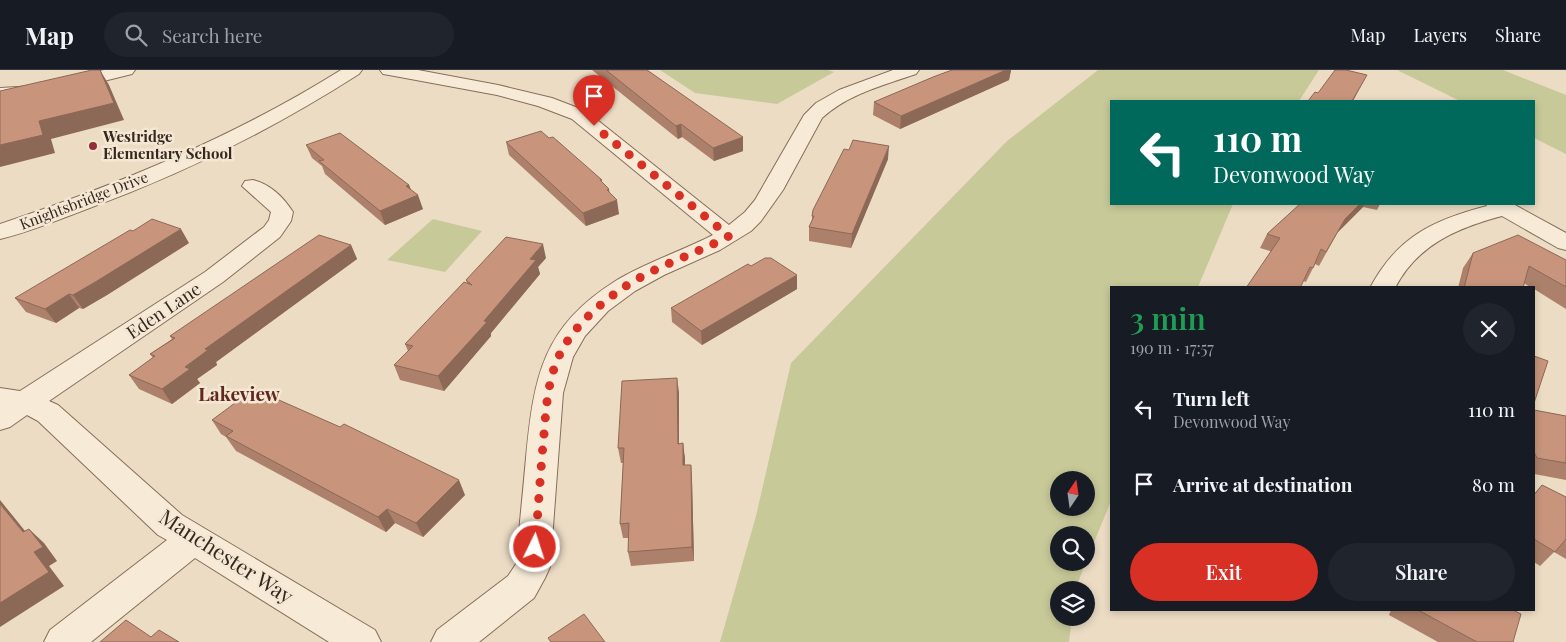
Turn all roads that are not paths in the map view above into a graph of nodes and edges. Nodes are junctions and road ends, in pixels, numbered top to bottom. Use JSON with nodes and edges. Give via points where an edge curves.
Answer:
{"nodes":[{"id":1,"x":126,"y":70,"type":"edge"},
{"id":2,"x":353,"y":70,"type":"edge"},
{"id":3,"x":388,"y":70,"type":"edge"},
{"id":4,"x":910,"y":70,"type":"edge"},
{"id":5,"x":0,"y":94,"type":"edge"},
{"id":6,"x":253,"y":186,"type":"dead end"},
{"id":7,"x":1501,"y":206,"type":"edge"},
{"id":8,"x":0,"y":232,"type":"edge"},
{"id":9,"x":729,"y":236,"type":"junction"},
{"id":10,"x":1566,"y":243,"type":"edge"},
{"id":11,"x":1383,"y":286,"type":"edge"},
{"id":12,"x":9,"y":407,"type":"edge"},
{"id":13,"x":192,"y":539,"type":"junction"},
{"id":14,"x":63,"y":642,"type":"edge"},
{"id":15,"x":362,"y":642,"type":"edge"},
{"id":16,"x":450,"y":642,"type":"edge"}],
"edges":[{"from":1,"to":5,"type":"street","via":[[35,92]]},
{"from":2,"to":8,"type":"street","name":"Knightsbridge Drive","via":[[288,110],[195,157]]},
{"from":3,"to":9,"type":"street","via":[[498,90],[546,102],[579,115]]},
{"from":4,"to":9,"type":"street","via":[[821,106],[761,209]]},
{"from":6,"to":12,"type":"street","name":"Eden Lane","via":[[277,204],[282,212],[272,232],[214,277]]},
{"from":7,"to":10,"type":"street"},
{"from":7,"to":11,"type":"street","via":[[1441,229],[1416,244],[1396,264]]},
{"from":9,"to":16,"type":"street","via":[[624,287],[575,331],[559,356],[548,390],[533,567],[521,586]]},
{"from":12,"to":13,"type":"street","name":"Manchester Way","via":[[48,413],[170,525]]},
{"from":13,"to":14,"type":"street"},
{"from":13,"to":15,"type":"street","name":"Manchester Way"}]}
